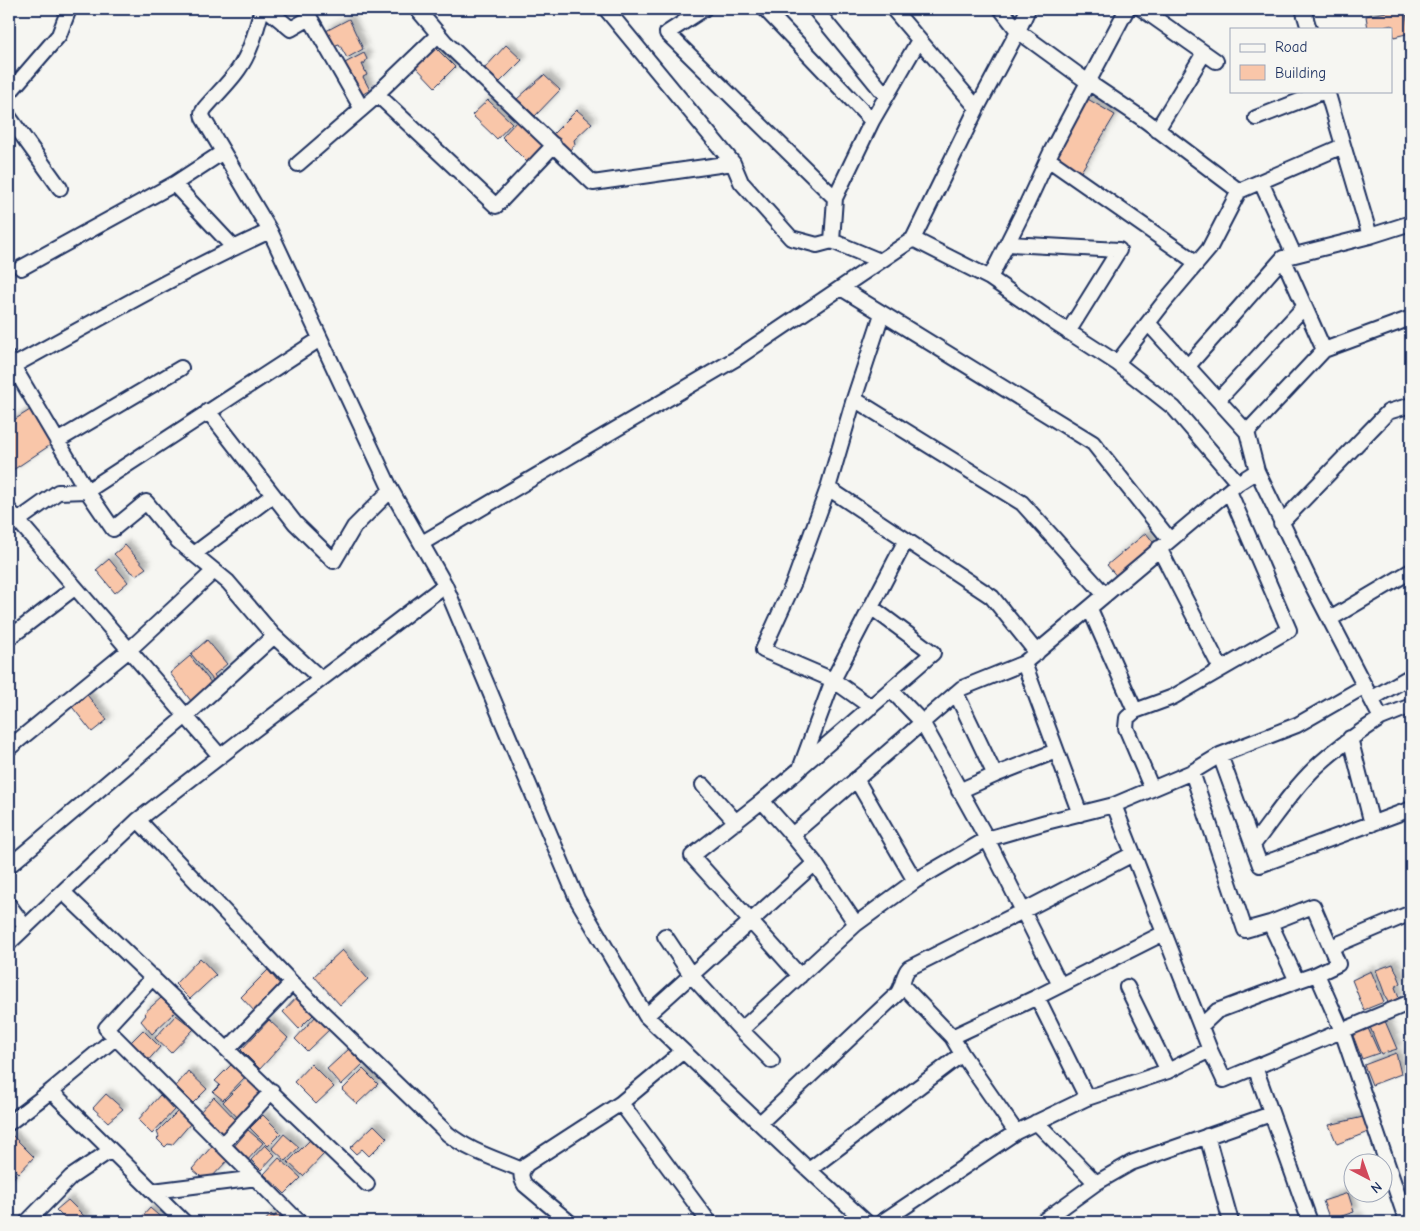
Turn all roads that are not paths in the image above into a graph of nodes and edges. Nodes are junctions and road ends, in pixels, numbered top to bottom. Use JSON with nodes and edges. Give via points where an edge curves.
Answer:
{"nodes":[{"id":1,"x":69,"y":9,"type":"edge"},
{"id":2,"x":267,"y":9,"type":"edge"},
{"id":3,"x":417,"y":9,"type":"edge"},
{"id":4,"x":606,"y":9,"type":"edge"},
{"id":5,"x":704,"y":9,"type":"edge"},
{"id":6,"x":765,"y":9,"type":"edge"},
{"id":7,"x":815,"y":9,"type":"edge"},
{"id":8,"x":893,"y":9,"type":"edge"},
{"id":9,"x":1001,"y":9,"type":"edge"},
{"id":10,"x":1028,"y":9,"type":"edge"},
{"id":11,"x":1127,"y":9,"type":"edge"},
{"id":12,"x":1142,"y":9,"type":"edge"},
{"id":13,"x":1303,"y":9,"type":"edge"},
{"id":14,"x":1309,"y":28,"type":"edge"},
{"id":15,"x":1018,"y":31,"type":"junction"},
{"id":16,"x":438,"y":35,"type":"junction"},
{"id":17,"x":919,"y":40,"type":"junction"},
{"id":18,"x":1204,"y":53,"type":"junction"},
{"id":19,"x":1216,"y":61,"type":"dead end"},
{"id":20,"x":1088,"y":82,"type":"junction"},
{"id":21,"x":1323,"y":92,"type":"edge"},
{"id":22,"x":1326,"y":92,"type":"edge"},
{"id":23,"x":9,"y":93,"type":"edge"},
{"id":24,"x":379,"y":94,"type":"junction"},
{"id":25,"x":886,"y":96,"type":"junction"},
{"id":26,"x":977,"y":108,"type":"junction"},
{"id":27,"x":362,"y":109,"type":"junction"},
{"id":28,"x":9,"y":117,"type":"edge"},
{"id":29,"x":1256,"y":118,"type":"dead end"},
{"id":30,"x":872,"y":121,"type":"junction"},
{"id":31,"x":1157,"y":130,"type":"junction"},
{"id":32,"x":554,"y":145,"type":"junction"},
{"id":33,"x":1343,"y":146,"type":"junction"},
{"id":34,"x":223,"y":152,"type":"junction"},
{"id":35,"x":1048,"y":158,"type":"junction"},
{"id":36,"x":733,"y":163,"type":"junction"},
{"id":37,"x":298,"y":164,"type":"dead end"},
{"id":38,"x":1260,"y":182,"type":"junction"},
{"id":39,"x":174,"y":184,"type":"junction"},
{"id":40,"x":60,"y":188,"type":"dead end"},
{"id":41,"x":1239,"y":191,"type":"junction"},
{"id":42,"x":835,"y":198,"type":"junction"},
{"id":43,"x":1411,"y":223,"type":"edge"},
{"id":44,"x":270,"y":231,"type":"junction"},
{"id":45,"x":1370,"y":236,"type":"junction"},
{"id":46,"x":913,"y":240,"type":"junction"},
{"id":47,"x":832,"y":241,"type":"junction"},
{"id":48,"x":1008,"y":244,"type":"junction"},
{"id":49,"x":234,"y":248,"type":"junction"},
{"id":50,"x":1288,"y":257,"type":"junction"},
{"id":51,"x":880,"y":261,"type":"junction"},
{"id":52,"x":1197,"y":263,"type":"junction"},
{"id":53,"x":21,"y":268,"type":"dead end"},
{"id":54,"x":990,"y":278,"type":"junction"},
{"id":55,"x":841,"y":288,"type":"junction"},
{"id":56,"x":1304,"y":306,"type":"junction"},
{"id":57,"x":882,"y":314,"type":"junction"},
{"id":58,"x":1411,"y":318,"type":"edge"},
{"id":59,"x":1148,"y":323,"type":"junction"},
{"id":60,"x":1068,"y":332,"type":"junction"},
{"id":61,"x":320,"y":339,"type":"junction"},
{"id":62,"x":1324,"y":350,"type":"junction"},
{"id":63,"x":11,"y":363,"type":"edge"},
{"id":64,"x":1117,"y":363,"type":"junction"},
{"id":65,"x":1188,"y":366,"type":"junction"},
{"id":66,"x":181,"y":368,"type":"dead end"},
{"id":67,"x":854,"y":399,"type":"junction"},
{"id":68,"x":1218,"y":400,"type":"junction"},
{"id":69,"x":1411,"y":405,"type":"edge"},
{"id":70,"x":208,"y":411,"type":"junction"},
{"id":71,"x":1247,"y":432,"type":"junction"},
{"id":72,"x":57,"y":441,"type":"junction"},
{"id":73,"x":1257,"y":471,"type":"junction"},
{"id":74,"x":1233,"y":487,"type":"junction"},
{"id":75,"x":828,"y":488,"type":"junction"},
{"id":76,"x":391,"y":490,"type":"junction"},
{"id":77,"x":87,"y":491,"type":"junction"},
{"id":78,"x":274,"y":495,"type":"junction"},
{"id":79,"x":9,"y":510,"type":"edge"},
{"id":80,"x":1282,"y":522,"type":"junction"},
{"id":81,"x":13,"y":524,"type":"edge"},
{"id":82,"x":906,"y":540,"type":"junction"},
{"id":83,"x":422,"y":543,"type":"junction"},
{"id":84,"x":1165,"y":544,"type":"junction"},
{"id":85,"x":194,"y":554,"type":"junction"},
{"id":86,"x":214,"y":571,"type":"junction"},
{"id":87,"x":1411,"y":571,"type":"edge"},
{"id":88,"x":445,"y":585,"type":"junction"},
{"id":89,"x":74,"y":587,"type":"junction"},
{"id":90,"x":1105,"y":595,"type":"junction"},
{"id":91,"x":871,"y":607,"type":"junction"},
{"id":92,"x":1090,"y":609,"type":"junction"},
{"id":93,"x":1330,"y":619,"type":"junction"},
{"id":94,"x":274,"y":636,"type":"junction"},
{"id":95,"x":9,"y":638,"type":"edge"},
{"id":96,"x":129,"y":650,"type":"junction"},
{"id":97,"x":1037,"y":653,"type":"junction"},
{"id":98,"x":1024,"y":664,"type":"junction"},
{"id":99,"x":1221,"y":669,"type":"junction"},
{"id":100,"x":1411,"y":676,"type":"edge"},
{"id":101,"x":322,"y":679,"type":"junction"},
{"id":102,"x":833,"y":680,"type":"junction"},
{"id":103,"x":1364,"y":686,"type":"junction"},
{"id":104,"x":891,"y":690,"type":"junction"},
{"id":105,"x":956,"y":693,"type":"junction"},
{"id":106,"x":1372,"y":699,"type":"junction"},
{"id":107,"x":1411,"y":706,"type":"edge"},
{"id":108,"x":871,"y":707,"type":"junction"},
{"id":109,"x":1135,"y":711,"type":"junction"},
{"id":110,"x":186,"y":716,"type":"junction"},
{"id":111,"x":1380,"y":718,"type":"junction"},
{"id":112,"x":922,"y":722,"type":"junction"},
{"id":113,"x":1350,"y":738,"type":"junction"},
{"id":114,"x":9,"y":748,"type":"edge"},
{"id":115,"x":1056,"y":750,"type":"junction"},
{"id":116,"x":1220,"y":755,"type":"junction"},
{"id":117,"x":220,"y":756,"type":"junction"},
{"id":118,"x":800,"y":768,"type":"junction"},
{"id":119,"x":1192,"y":772,"type":"junction"},
{"id":120,"x":995,"y":775,"type":"junction"},
{"id":121,"x":856,"y":780,"type":"junction"},
{"id":122,"x":703,"y":785,"type":"dead end"},
{"id":123,"x":1152,"y":789,"type":"junction"},
{"id":124,"x":959,"y":791,"type":"junction"},
{"id":125,"x":762,"y":801,"type":"junction"},
{"id":126,"x":1114,"y":805,"type":"junction"},
{"id":127,"x":1411,"y":809,"type":"edge"},
{"id":128,"x":1080,"y":814,"type":"junction"},
{"id":129,"x":138,"y":820,"type":"junction"},
{"id":130,"x":736,"y":822,"type":"junction"},
{"id":131,"x":1372,"y":824,"type":"junction"},
{"id":132,"x":792,"y":835,"type":"junction"},
{"id":133,"x":987,"y":839,"type":"junction"},
{"id":134,"x":1253,"y":845,"type":"junction"},
{"id":135,"x":1133,"y":854,"type":"junction"},
{"id":136,"x":815,"y":863,"type":"junction"},
{"id":137,"x":9,"y":866,"type":"edge"},
{"id":138,"x":915,"y":881,"type":"junction"},
{"id":139,"x":63,"y":892,"type":"junction"},
{"id":140,"x":9,"y":905,"type":"edge"},
{"id":141,"x":1023,"y":911,"type":"junction"},
{"id":142,"x":1411,"y":913,"type":"edge"},
{"id":143,"x":752,"y":921,"type":"junction"},
{"id":144,"x":856,"y":924,"type":"junction"},
{"id":145,"x":1270,"y":924,"type":"junction"},
{"id":146,"x":26,"y":928,"type":"junction"},
{"id":147,"x":1164,"y":933,"type":"junction"},
{"id":148,"x":666,"y":936,"type":"dead end"},
{"id":149,"x":9,"y":942,"type":"edge"},
{"id":150,"x":1330,"y":947,"type":"junction"},
{"id":151,"x":1317,"y":974,"type":"junction"},
{"id":152,"x":691,"y":975,"type":"junction"},
{"id":153,"x":800,"y":976,"type":"junction"},
{"id":154,"x":153,"y":977,"type":"junction"},
{"id":155,"x":1297,"y":981,"type":"junction"},
{"id":156,"x":292,"y":983,"type":"junction"},
{"id":157,"x":1060,"y":985,"type":"junction"},
{"id":158,"x":903,"y":986,"type":"junction"},
{"id":159,"x":1127,"y":986,"type":"dead end"},
{"id":160,"x":1037,"y":997,"type":"junction"},
{"id":161,"x":1411,"y":1002,"type":"edge"},
{"id":162,"x":646,"y":1016,"type":"junction"},
{"id":163,"x":1201,"y":1026,"type":"junction"},
{"id":164,"x":741,"y":1030,"type":"junction"},
{"id":165,"x":1342,"y":1030,"type":"junction"},
{"id":166,"x":952,"y":1037,"type":"junction"},
{"id":167,"x":115,"y":1038,"type":"junction"},
{"id":168,"x":228,"y":1049,"type":"junction"},
{"id":169,"x":1210,"y":1050,"type":"junction"},
{"id":170,"x":682,"y":1052,"type":"junction"},
{"id":171,"x":962,"y":1054,"type":"junction"},
{"id":172,"x":772,"y":1061,"type":"dead end"},
{"id":173,"x":1255,"y":1067,"type":"junction"},
{"id":174,"x":1168,"y":1071,"type":"junction"},
{"id":175,"x":51,"y":1091,"type":"junction"},
{"id":176,"x":272,"y":1091,"type":"junction"},
{"id":177,"x":1087,"y":1098,"type":"junction"},
{"id":178,"x":622,"y":1103,"type":"junction"},
{"id":179,"x":1271,"y":1114,"type":"junction"},
{"id":180,"x":1036,"y":1122,"type":"junction"},
{"id":181,"x":9,"y":1123,"type":"edge"},
{"id":182,"x":760,"y":1123,"type":"junction"},
{"id":183,"x":1016,"y":1132,"type":"junction"},
{"id":184,"x":1207,"y":1136,"type":"junction"},
{"id":185,"x":222,"y":1145,"type":"junction"},
{"id":186,"x":111,"y":1150,"type":"junction"},
{"id":187,"x":522,"y":1170,"type":"junction"},
{"id":188,"x":809,"y":1170,"type":"junction"},
{"id":189,"x":249,"y":1179,"type":"dead end"},
{"id":190,"x":1096,"y":1183,"type":"junction"},
{"id":191,"x":367,"y":1184,"type":"dead end"},
{"id":192,"x":153,"y":1191,"type":"junction"},
{"id":193,"x":27,"y":1222,"type":"edge"},
{"id":194,"x":184,"y":1222,"type":"edge"},
{"id":195,"x":299,"y":1222,"type":"edge"},
{"id":196,"x":569,"y":1222,"type":"edge"},
{"id":197,"x":709,"y":1222,"type":"edge"},
{"id":198,"x":866,"y":1222,"type":"edge"},
{"id":199,"x":882,"y":1222,"type":"edge"},
{"id":200,"x":1042,"y":1222,"type":"edge"},
{"id":201,"x":1231,"y":1222,"type":"edge"},
{"id":202,"x":1310,"y":1222,"type":"edge"},
{"id":203,"x":1406,"y":1222,"type":"edge"}],
"edges":[{"from":1,"to":23,"type":"street","via":[[59,35]]},
{"from":2,"to":27,"type":"street","via":[[291,29],[310,18]]},
{"from":2,"to":34,"type":"street","via":[[238,70],[202,113]]},
{"from":3,"to":16,"type":"street"},
{"from":4,"to":36,"type":"street"},
{"from":5,"to":42,"type":"street","via":[[667,33]]},
{"from":6,"to":30,"type":"street"},
{"from":7,"to":25,"type":"street"},
{"from":8,"to":17,"type":"street"},
{"from":9,"to":15,"type":"street"},
{"from":10,"to":15,"type":"street"},
{"from":11,"to":20,"type":"street"},
{"from":12,"to":18,"type":"street"},
{"from":13,"to":14,"type":"street"},
{"from":15,"to":20,"type":"street"},
{"from":15,"to":26,"type":"street"},
{"from":16,"to":24,"type":"street"},
{"from":16,"to":32,"type":"street"},
{"from":17,"to":25,"type":"street"},
{"from":17,"to":26,"type":"street"},
{"from":18,"to":19,"type":"street"},
{"from":18,"to":31,"type":"street"},
{"from":20,"to":31,"type":"street"},
{"from":20,"to":35,"type":"street"},
{"from":21,"to":29,"type":"street"},
{"from":22,"to":33,"type":"street"},
{"from":24,"to":27,"type":"street"},
{"from":24,"to":32,"type":"street","via":[[496,206]]},
{"from":25,"to":30,"type":"street"},
{"from":26,"to":46,"type":"street"},
{"from":27,"to":37,"type":"street"},
{"from":28,"to":40,"type":"street"},
{"from":30,"to":42,"type":"street"},
{"from":31,"to":41,"type":"street"},
{"from":32,"to":36,"type":"street","via":[[593,183]]},
{"from":33,"to":38,"type":"street"},
{"from":33,"to":45,"type":"street"},
{"from":34,"to":39,"type":"street"},
{"from":34,"to":44,"type":"street"},
{"from":35,"to":48,"type":"street"},
{"from":35,"to":52,"type":"street"},
{"from":36,"to":47,"type":"street","via":[[741,182],[791,238],[816,245]]},
{"from":38,"to":41,"type":"street"},
{"from":38,"to":50,"type":"street"},
{"from":39,"to":49,"type":"street"},
{"from":39,"to":53,"type":"street"},
{"from":41,"to":52,"type":"street","via":[[1209,249]]},
{"from":42,"to":47,"type":"street"},
{"from":43,"to":45,"type":"street"},
{"from":44,"to":49,"type":"street"},
{"from":44,"to":61,"type":"street"},
{"from":45,"to":50,"type":"street"},
{"from":46,"to":51,"type":"street"},
{"from":46,"to":54,"type":"street"},
{"from":47,"to":51,"type":"street"},
{"from":48,"to":54,"type":"street"},
{"from":48,"to":60,"type":"street","via":[[1118,250]]},
{"from":49,"to":63,"type":"street"},
{"from":50,"to":56,"type":"street"},
{"from":50,"to":65,"type":"street"},
{"from":51,"to":55,"type":"street"},
{"from":52,"to":59,"type":"street"},
{"from":54,"to":60,"type":"street"},
{"from":55,"to":57,"type":"street"},
{"from":55,"to":83,"type":"street","via":[[737,358]]},
{"from":56,"to":62,"type":"street"},
{"from":56,"to":68,"type":"street"},
{"from":57,"to":67,"type":"street"},
{"from":57,"to":84,"type":"street","via":[[1093,443]]},
{"from":58,"to":62,"type":"street"},
{"from":59,"to":64,"type":"street"},
{"from":59,"to":65,"type":"street"},
{"from":60,"to":64,"type":"street"},
{"from":61,"to":70,"type":"street"},
{"from":61,"to":76,"type":"street"},
{"from":62,"to":71,"type":"street"},
{"from":63,"to":72,"type":"street"},
{"from":64,"to":74,"type":"street","via":[[1174,408]]},
{"from":65,"to":68,"type":"street"},
{"from":66,"to":72,"type":"street"},
{"from":67,"to":75,"type":"street"},
{"from":67,"to":90,"type":"street","via":[[1022,503]]},
{"from":68,"to":71,"type":"street"},
{"from":69,"to":80,"type":"street","via":[[1388,412]]},
{"from":70,"to":77,"type":"street"},
{"from":70,"to":78,"type":"street"},
{"from":71,"to":73,"type":"street"},
{"from":72,"to":77,"type":"street"},
{"from":73,"to":74,"type":"street"},
{"from":73,"to":80,"type":"street"},
{"from":74,"to":84,"type":"street"},
{"from":74,"to":99,"type":"street","via":[[1289,630]]},
{"from":75,"to":82,"type":"street"},
{"from":75,"to":102,"type":"street","via":[[794,582],[762,650]]},
{"from":76,"to":78,"type":"street","via":[[354,527],[334,561],[295,523]]},
{"from":76,"to":83,"type":"street"},
{"from":77,"to":81,"type":"street","via":[[58,492]]},
{"from":77,"to":85,"type":"street","via":[[113,529],[146,502],[178,541]]},
{"from":78,"to":85,"type":"street"},
{"from":79,"to":81,"type":"street"},
{"from":80,"to":93,"type":"street"},
{"from":81,"to":89,"type":"street"},
{"from":82,"to":91,"type":"street"},
{"from":82,"to":97,"type":"street","via":[[992,597]]},
{"from":83,"to":88,"type":"street"},
{"from":84,"to":90,"type":"street"},
{"from":84,"to":99,"type":"street"},
{"from":85,"to":86,"type":"street"},
{"from":86,"to":94,"type":"street","via":[[228,582]]},
{"from":86,"to":96,"type":"street"},
{"from":87,"to":93,"type":"street"},
{"from":88,"to":101,"type":"street"},
{"from":88,"to":162,"type":"street","via":[[577,899]]},
{"from":89,"to":95,"type":"street"},
{"from":89,"to":96,"type":"street"},
{"from":90,"to":92,"type":"street"},
{"from":91,"to":102,"type":"street"},
{"from":91,"to":104,"type":"street","via":[[933,653]]},
{"from":92,"to":97,"type":"street"},
{"from":92,"to":109,"type":"street"},
{"from":93,"to":103,"type":"street"},
{"from":94,"to":101,"type":"street"},
{"from":94,"to":110,"type":"street"},
{"from":96,"to":110,"type":"street"},
{"from":96,"to":114,"type":"street"},
{"from":97,"to":98,"type":"street"},
{"from":98,"to":105,"type":"street"},
{"from":98,"to":115,"type":"street"},
{"from":99,"to":109,"type":"street","via":[[1173,697]]},
{"from":100,"to":106,"type":"street"},
{"from":101,"to":117,"type":"street"},
{"from":102,"to":108,"type":"street"},
{"from":102,"to":118,"type":"street"},
{"from":103,"to":106,"type":"street"},
{"from":103,"to":116,"type":"street","via":[[1298,725]]},
{"from":104,"to":108,"type":"street"},
{"from":104,"to":112,"type":"street"},
{"from":105,"to":112,"type":"street"},
{"from":105,"to":120,"type":"street"},
{"from":106,"to":111,"type":"street"},
{"from":107,"to":111,"type":"street"},
{"from":108,"to":118,"type":"street"},
{"from":109,"to":123,"type":"street","via":[[1127,718],[1126,728]]},
{"from":110,"to":117,"type":"street"},
{"from":110,"to":137,"type":"street"},
{"from":111,"to":113,"type":"street"},
{"from":112,"to":121,"type":"street"},
{"from":112,"to":124,"type":"street"},
{"from":113,"to":131,"type":"street"},
{"from":113,"to":134,"type":"street","via":[[1310,774]]},
{"from":115,"to":120,"type":"street"},
{"from":115,"to":128,"type":"street"},
{"from":116,"to":119,"type":"street"},
{"from":116,"to":134,"type":"street"},
{"from":117,"to":129,"type":"street"},
{"from":118,"to":125,"type":"street"},
{"from":119,"to":123,"type":"street"},
{"from":119,"to":145,"type":"street","via":[[1246,930]]},
{"from":120,"to":124,"type":"street"},
{"from":121,"to":132,"type":"street"},
{"from":121,"to":138,"type":"street"},
{"from":122,"to":130,"type":"street"},
{"from":123,"to":126,"type":"street"},
{"from":124,"to":133,"type":"street"},
{"from":125,"to":130,"type":"street"},
{"from":125,"to":132,"type":"street"},
{"from":126,"to":128,"type":"street"},
{"from":126,"to":135,"type":"street"},
{"from":127,"to":131,"type":"street"},
{"from":128,"to":133,"type":"street"},
{"from":129,"to":139,"type":"street"},
{"from":129,"to":156,"type":"street"},
{"from":130,"to":143,"type":"street","via":[[692,856]]},
{"from":131,"to":134,"type":"street","via":[[1260,865]]},
{"from":132,"to":136,"type":"street"},
{"from":133,"to":138,"type":"street"},
{"from":133,"to":141,"type":"street"},
{"from":135,"to":141,"type":"street"},
{"from":135,"to":147,"type":"street"},
{"from":136,"to":143,"type":"street"},
{"from":136,"to":144,"type":"street"},
{"from":138,"to":144,"type":"street"},
{"from":139,"to":146,"type":"street"},
{"from":139,"to":154,"type":"street"},
{"from":140,"to":146,"type":"street"},
{"from":141,"to":157,"type":"street"},
{"from":141,"to":158,"type":"street","via":[[909,968]]},
{"from":142,"to":150,"type":"street"},
{"from":143,"to":152,"type":"street"},
{"from":143,"to":153,"type":"street"},
{"from":144,"to":153,"type":"street"},
{"from":145,"to":150,"type":"street","via":[[1314,906]]},
{"from":145,"to":155,"type":"street"},
{"from":146,"to":149,"type":"street"},
{"from":147,"to":157,"type":"street"},
{"from":147,"to":163,"type":"street"},
{"from":148,"to":152,"type":"street"},
{"from":150,"to":151,"type":"street","via":[[1338,964]]},
{"from":151,"to":155,"type":"street"},
{"from":151,"to":165,"type":"street"},
{"from":152,"to":162,"type":"street"},
{"from":152,"to":164,"type":"street"},
{"from":153,"to":164,"type":"street"},
{"from":154,"to":167,"type":"street","via":[[106,1028]]},
{"from":154,"to":168,"type":"street"},
{"from":155,"to":163,"type":"street","via":[[1217,1011]]},
{"from":156,"to":168,"type":"street"},
{"from":156,"to":187,"type":"street","via":[[448,1134],[470,1148]]},
{"from":157,"to":160,"type":"street"},
{"from":158,"to":166,"type":"street"},
{"from":158,"to":182,"type":"street"},
{"from":159,"to":174,"type":"street"},
{"from":160,"to":166,"type":"street"},
{"from":160,"to":177,"type":"street"},
{"from":161,"to":165,"type":"street"},
{"from":162,"to":170,"type":"street"},
{"from":163,"to":169,"type":"street"},
{"from":164,"to":172,"type":"street"},
{"from":165,"to":173,"type":"street"},
{"from":165,"to":203,"type":"street"},
{"from":166,"to":171,"type":"street"},
{"from":167,"to":175,"type":"street"},
{"from":167,"to":185,"type":"street"},
{"from":168,"to":176,"type":"street"},
{"from":169,"to":173,"type":"street","via":[[1224,1080]]},
{"from":169,"to":174,"type":"street"},
{"from":170,"to":178,"type":"street"},
{"from":170,"to":182,"type":"street"},
{"from":171,"to":183,"type":"street"},
{"from":171,"to":188,"type":"street"},
{"from":173,"to":179,"type":"street"},
{"from":174,"to":177,"type":"street"},
{"from":175,"to":181,"type":"street"},
{"from":175,"to":186,"type":"street"},
{"from":176,"to":185,"type":"street"},
{"from":176,"to":191,"type":"street"},
{"from":177,"to":180,"type":"street"},
{"from":178,"to":187,"type":"street"},
{"from":178,"to":197,"type":"street"},
{"from":179,"to":184,"type":"street"},
{"from":179,"to":202,"type":"street"},
{"from":180,"to":183,"type":"street"},
{"from":180,"to":190,"type":"street"},
{"from":182,"to":188,"type":"street"},
{"from":183,"to":199,"type":"street"},
{"from":184,"to":190,"type":"street","via":[[1131,1163]]},
{"from":184,"to":201,"type":"street"},
{"from":185,"to":195,"type":"street"},
{"from":186,"to":192,"type":"street"},
{"from":186,"to":193,"type":"street","via":[[71,1178]]},
{"from":187,"to":196,"type":"street","via":[[521,1178],[525,1185]]},
{"from":188,"to":198,"type":"street"},
{"from":189,"to":192,"type":"street"},
{"from":190,"to":200,"type":"street"},
{"from":192,"to":194,"type":"street"}]}
